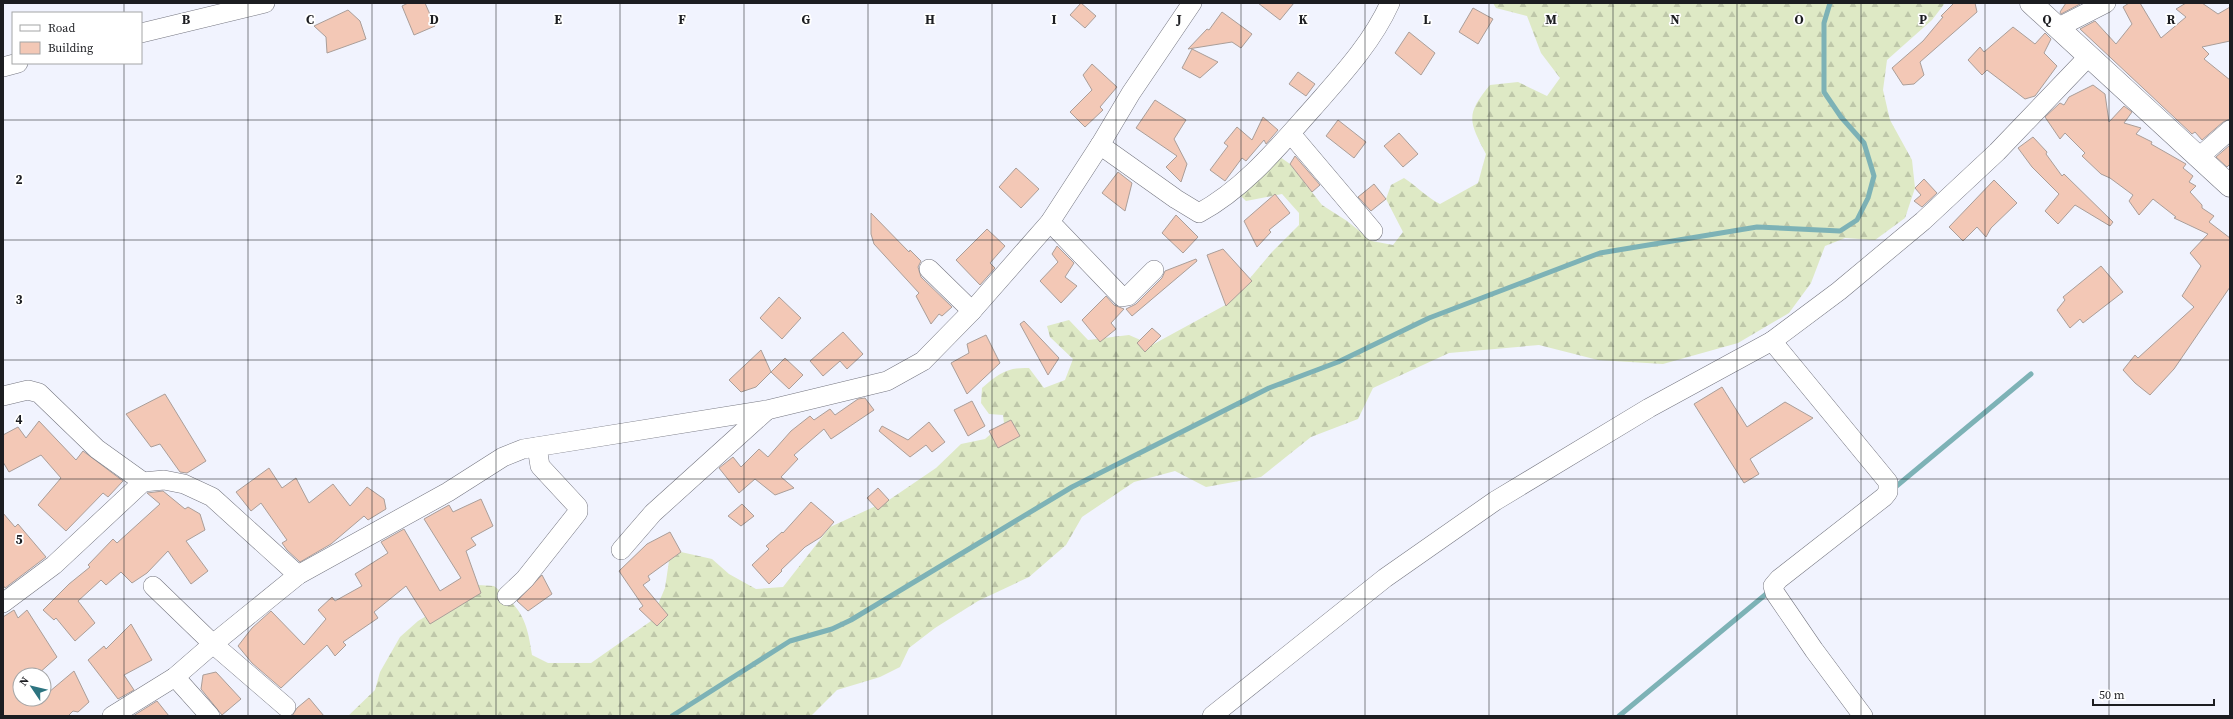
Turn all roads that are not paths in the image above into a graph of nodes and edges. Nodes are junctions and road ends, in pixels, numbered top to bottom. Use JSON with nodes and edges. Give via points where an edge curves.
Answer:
{"nodes":[{"id":1,"x":265,"y":3,"type":"edge"},
{"id":2,"x":1192,"y":3,"type":"edge"},
{"id":3,"x":1390,"y":3,"type":"edge"},
{"id":4,"x":2031,"y":3,"type":"edge"},
{"id":5,"x":2106,"y":3,"type":"edge"},
{"id":6,"x":2057,"y":28,"type":"junction"},
{"id":7,"x":142,"y":33,"type":"edge"},
{"id":8,"x":2088,"y":57,"type":"junction"},
{"id":9,"x":14,"y":64,"type":"edge"},
{"id":10,"x":3,"y":67,"type":"edge"},
{"id":11,"x":2230,"y":130,"type":"edge"},
{"id":12,"x":1290,"y":134,"type":"junction"},
{"id":13,"x":1100,"y":145,"type":"junction"},
{"id":14,"x":2198,"y":158,"type":"junction"},
{"id":15,"x":2230,"y":186,"type":"edge"},
{"id":16,"x":1050,"y":222,"type":"junction"},
{"id":17,"x":1373,"y":231,"type":"dead end"},
{"id":18,"x":929,"y":269,"type":"dead end"},
{"id":19,"x":1154,"y":270,"type":"dead end"},
{"id":20,"x":972,"y":311,"type":"junction"},
{"id":21,"x":1772,"y":340,"type":"junction"},
{"id":22,"x":3,"y":396,"type":"edge"},
{"id":23,"x":767,"y":410,"type":"junction"},
{"id":24,"x":537,"y":447,"type":"junction"},
{"id":25,"x":143,"y":482,"type":"junction"},
{"id":26,"x":621,"y":550,"type":"dead end"},
{"id":27,"x":298,"y":575,"type":"junction"},
{"id":28,"x":153,"y":586,"type":"dead end"},
{"id":29,"x":507,"y":596,"type":"dead end"},
{"id":30,"x":3,"y":603,"type":"edge"},
{"id":31,"x":212,"y":644,"type":"junction"},
{"id":32,"x":175,"y":677,"type":"junction"},
{"id":33,"x":286,"y":707,"type":"dead end"},
{"id":34,"x":112,"y":716,"type":"edge"},
{"id":35,"x":210,"y":716,"type":"edge"},
{"id":36,"x":1212,"y":716,"type":"edge"},
{"id":37,"x":1863,"y":716,"type":"edge"}],
"edges":[{"from":1,"to":7,"type":"street"},
{"from":2,"to":13,"type":"street","via":[[1130,93]]},
{"from":3,"to":12,"type":"street","via":[[1380,24],[1352,62]]},
{"from":4,"to":6,"type":"main road"},
{"from":5,"to":6,"type":"street"},
{"from":6,"to":8,"type":"main road"},
{"from":8,"to":14,"type":"main road"},
{"from":8,"to":21,"type":"street","via":[[1997,152],[1924,221],[1839,291]]},
{"from":9,"to":10,"type":"street"},
{"from":11,"to":14,"type":"street"},
{"from":12,"to":13,"type":"street","via":[[1245,180],[1199,213]]},
{"from":12,"to":17,"type":"street"},
{"from":13,"to":16,"type":"street"},
{"from":14,"to":15,"type":"main road"},
{"from":16,"to":19,"type":"street","via":[[1122,297],[1128,296]]},
{"from":16,"to":20,"type":"street"},
{"from":18,"to":20,"type":"street"},
{"from":20,"to":23,"type":"street","via":[[923,361],[887,381]]},
{"from":21,"to":36,"type":"street","via":[[1649,408],[1495,501],[1385,578]]},
{"from":21,"to":37,"type":"street","via":[[1888,482],[1888,492],[1884,497],[1773,586],[1775,593],[1814,650]]},
{"from":22,"to":25,"type":"street","via":[[28,390],[39,393],[97,449]]},
{"from":23,"to":24,"type":"street"},
{"from":23,"to":26,"type":"street","via":[[658,508]]},
{"from":24,"to":27,"type":"street","via":[[523,449],[503,457],[448,492]]},
{"from":24,"to":29,"type":"street","via":[[540,466],[578,507],[578,512],[525,578]]},
{"from":25,"to":27,"type":"street","via":[[164,480],[199,489],[248,528]]},
{"from":25,"to":30,"type":"street","via":[[54,565]]},
{"from":27,"to":31,"type":"street"},
{"from":28,"to":31,"type":"street"},
{"from":31,"to":32,"type":"street"},
{"from":31,"to":33,"type":"street"},
{"from":32,"to":34,"type":"street"},
{"from":32,"to":35,"type":"street"}]}
